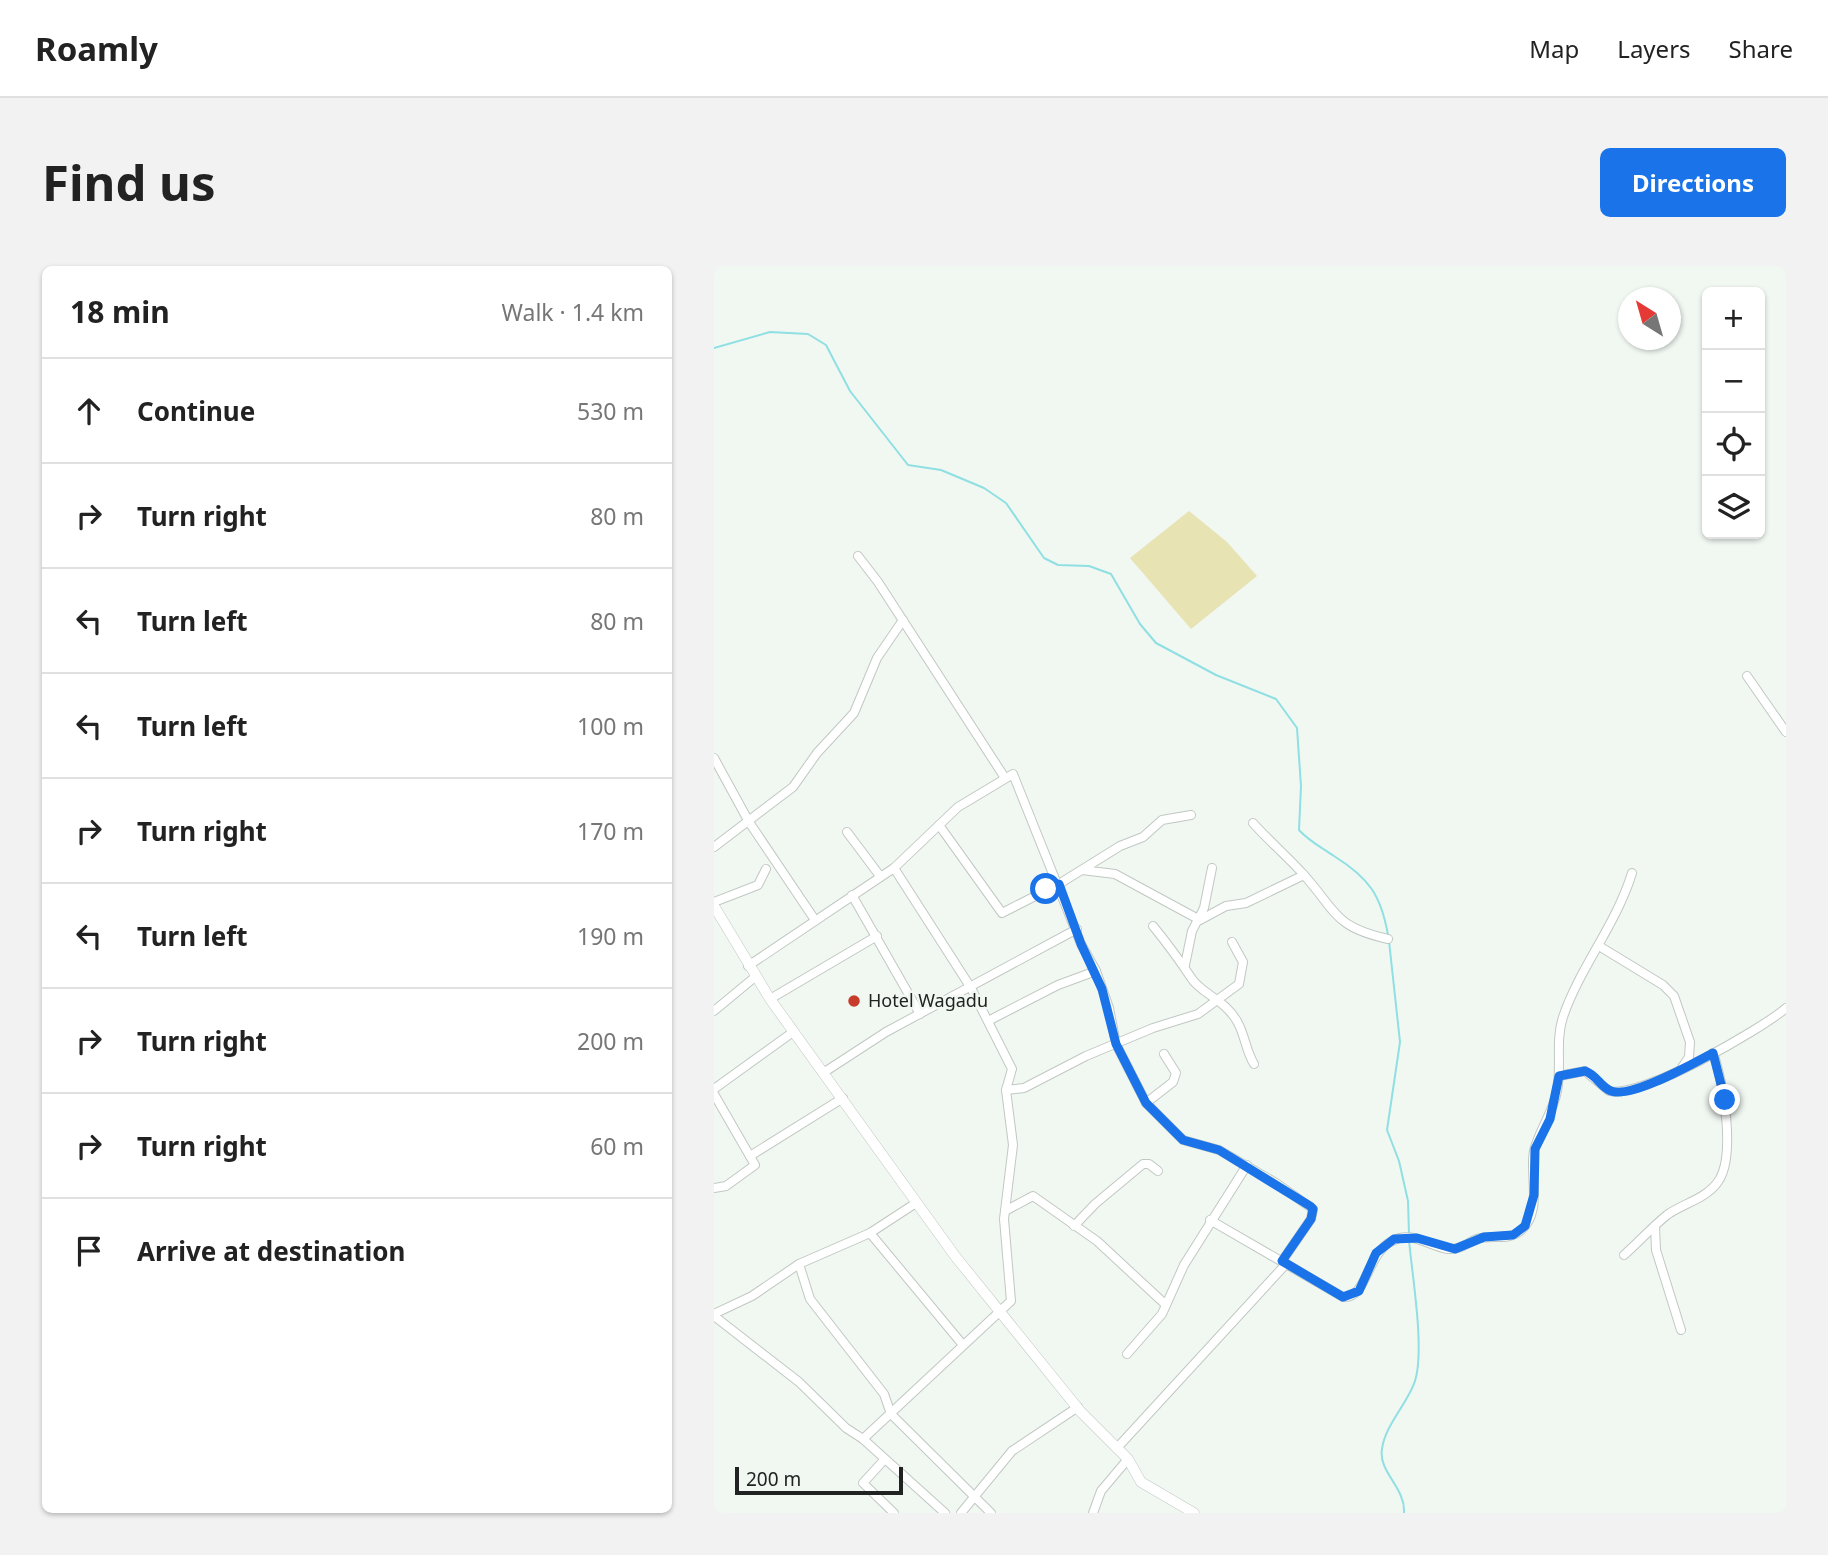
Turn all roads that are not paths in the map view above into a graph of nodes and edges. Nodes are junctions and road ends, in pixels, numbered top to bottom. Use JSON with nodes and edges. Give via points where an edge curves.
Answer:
{"nodes":[{"id":1,"x":858,"y":556,"type":"dead end"},
{"id":2,"x":903,"y":620,"type":"junction"},
{"id":3,"x":1748,"y":676,"type":"dead end"},
{"id":4,"x":1786,"y":732,"type":"edge"},
{"id":5,"x":714,"y":758,"type":"edge"},
{"id":6,"x":1005,"y":778,"type":"junction"},
{"id":7,"x":1191,"y":815,"type":"dead end"},
{"id":8,"x":749,"y":822,"type":"junction"},
{"id":9,"x":1253,"y":824,"type":"dead end"},
{"id":10,"x":939,"y":825,"type":"junction"},
{"id":11,"x":847,"y":832,"type":"dead end"},
{"id":12,"x":714,"y":847,"type":"edge"},
{"id":13,"x":894,"y":868,"type":"junction"},
{"id":14,"x":1212,"y":868,"type":"dead end"},
{"id":15,"x":766,"y":869,"type":"dead end"},
{"id":16,"x":1082,"y":870,"type":"junction"},
{"id":17,"x":1632,"y":873,"type":"dead end"},
{"id":18,"x":1304,"y":874,"type":"junction"},
{"id":19,"x":880,"y":876,"type":"junction"},
{"id":20,"x":1059,"y":884,"type":"junction"},
{"id":21,"x":852,"y":895,"type":"junction"},
{"id":22,"x":714,"y":904,"type":"edge"},
{"id":23,"x":815,"y":920,"type":"junction"},
{"id":24,"x":1200,"y":920,"type":"junction"},
{"id":25,"x":1153,"y":926,"type":"dead end"},
{"id":26,"x":1077,"y":929,"type":"junction"},
{"id":27,"x":877,"y":936,"type":"junction"},
{"id":28,"x":1388,"y":939,"type":"dead end"},
{"id":29,"x":1232,"y":942,"type":"dead end"},
{"id":30,"x":1599,"y":946,"type":"junction"},
{"id":31,"x":1185,"y":965,"type":"junction"},
{"id":32,"x":748,"y":966,"type":"junction"},
{"id":33,"x":1096,"y":971,"type":"junction"},
{"id":34,"x":755,"y":977,"type":"junction"},
{"id":35,"x":971,"y":988,"type":"junction"},
{"id":36,"x":770,"y":999,"type":"junction"},
{"id":37,"x":1220,"y":999,"type":"junction"},
{"id":38,"x":1786,"y":1008,"type":"edge"},
{"id":39,"x":714,"y":1011,"type":"edge"},
{"id":40,"x":920,"y":1014,"type":"junction"},
{"id":41,"x":988,"y":1021,"type":"junction"},
{"id":42,"x":793,"y":1032,"type":"junction"},
{"id":43,"x":1116,"y":1044,"type":"junction"},
{"id":44,"x":1713,"y":1053,"type":"junction"},
{"id":45,"x":1164,"y":1054,"type":"dead end"},
{"id":46,"x":1254,"y":1064,"type":"dead end"},
{"id":47,"x":1679,"y":1071,"type":"junction"},
{"id":48,"x":823,"y":1073,"type":"junction"},
{"id":49,"x":1559,"y":1076,"type":"junction"},
{"id":50,"x":1006,"y":1090,"type":"junction"},
{"id":51,"x":714,"y":1091,"type":"edge"},
{"id":52,"x":843,"y":1098,"type":"junction"},
{"id":53,"x":1146,"y":1103,"type":"junction"},
{"id":54,"x":750,"y":1156,"type":"junction"},
{"id":55,"x":1247,"y":1165,"type":"junction"},
{"id":56,"x":1158,"y":1171,"type":"dead end"},
{"id":57,"x":714,"y":1188,"type":"edge"},
{"id":58,"x":916,"y":1203,"type":"junction"},
{"id":59,"x":1005,"y":1211,"type":"junction"},
{"id":60,"x":1210,"y":1220,"type":"junction"},
{"id":61,"x":1074,"y":1226,"type":"junction"},
{"id":62,"x":1655,"y":1226,"type":"junction"},
{"id":63,"x":870,"y":1233,"type":"junction"},
{"id":64,"x":1624,"y":1255,"type":"dead end"},
{"id":65,"x":1284,"y":1262,"type":"junction"},
{"id":66,"x":799,"y":1264,"type":"junction"},
{"id":67,"x":1166,"y":1305,"type":"junction"},
{"id":68,"x":999,"y":1312,"type":"junction"},
{"id":69,"x":714,"y":1315,"type":"edge"},
{"id":70,"x":1681,"y":1331,"type":"dead end"},
{"id":71,"x":963,"y":1345,"type":"junction"},
{"id":72,"x":1128,"y":1354,"type":"dead end"},
{"id":73,"x":1078,"y":1407,"type":"junction"},
{"id":74,"x":891,"y":1414,"type":"junction"},
{"id":75,"x":863,"y":1439,"type":"junction"},
{"id":76,"x":1117,"y":1448,"type":"junction"},
{"id":77,"x":1128,"y":1459,"type":"junction"},
{"id":78,"x":884,"y":1460,"type":"junction"},
{"id":79,"x":976,"y":1498,"type":"junction"},
{"id":80,"x":894,"y":1513,"type":"edge"},
{"id":81,"x":945,"y":1513,"type":"edge"},
{"id":82,"x":961,"y":1513,"type":"edge"},
{"id":83,"x":992,"y":1513,"type":"edge"},
{"id":84,"x":1093,"y":1513,"type":"edge"},
{"id":85,"x":1194,"y":1513,"type":"edge"}],
"edges":[{"from":1,"to":2,"type":"street"},
{"from":2,"to":6,"type":"street"},
{"from":2,"to":8,"type":"street","via":[[877,658],[855,713],[793,787]]},
{"from":3,"to":4,"type":"street"},
{"from":5,"to":8,"type":"street"},
{"from":6,"to":10,"type":"street","via":[[958,807]]},
{"from":6,"to":20,"type":"street","via":[[1013,774]]},
{"from":7,"to":16,"type":"street","via":[[1162,820],[1143,837]]},
{"from":8,"to":12,"type":"street"},
{"from":8,"to":23,"type":"street"},
{"from":9,"to":18,"type":"street"},
{"from":10,"to":13,"type":"street"},
{"from":10,"to":20,"type":"street","via":[[1002,913]]},
{"from":11,"to":19,"type":"street"},
{"from":13,"to":19,"type":"street"},
{"from":13,"to":35,"type":"street"},
{"from":14,"to":24,"type":"street"},
{"from":15,"to":22,"type":"street","via":[[758,885]]},
{"from":16,"to":20,"type":"street"},
{"from":16,"to":24,"type":"street","via":[[1115,874]]},
{"from":17,"to":30,"type":"street","via":[[1624,901]]},
{"from":18,"to":24,"type":"street"},
{"from":18,"to":28,"type":"street","via":[[1336,918],[1363,934]]},
{"from":19,"to":21,"type":"street"},
{"from":20,"to":26,"type":"street"},
{"from":21,"to":23,"type":"street"},
{"from":21,"to":27,"type":"street"},
{"from":22,"to":32,"type":"main road"},
{"from":23,"to":32,"type":"street"},
{"from":24,"to":31,"type":"street","via":[[1192,931]]},
{"from":25,"to":31,"type":"street"},
{"from":26,"to":33,"type":"street"},
{"from":26,"to":35,"type":"street"},
{"from":27,"to":36,"type":"street"},
{"from":27,"to":40,"type":"street"},
{"from":29,"to":37,"type":"street","via":[[1243,962],[1239,984]]},
{"from":30,"to":47,"type":"street","via":[[1674,996],[1690,1042],[1689,1057]]},
{"from":30,"to":49,"type":"street","via":[[1562,1018]]},
{"from":31,"to":37,"type":"street","via":[[1193,981]]},
{"from":32,"to":34,"type":"main road"},
{"from":33,"to":41,"type":"street"},
{"from":33,"to":43,"type":"street"},
{"from":34,"to":36,"type":"main road"},
{"from":34,"to":39,"type":"street"},
{"from":35,"to":40,"type":"street"},
{"from":35,"to":41,"type":"street"},
{"from":36,"to":42,"type":"main road"},
{"from":37,"to":43,"type":"street","via":[[1198,1014],[1174,1018]]},
{"from":37,"to":46,"type":"street","via":[[1239,1024]]},
{"from":38,"to":44,"type":"street"},
{"from":40,"to":48,"type":"street"},
{"from":41,"to":50,"type":"street","via":[[1012,1069]]},
{"from":42,"to":48,"type":"main road"},
{"from":42,"to":51,"type":"street"},
{"from":43,"to":50,"type":"street","via":[[1024,1088]]},
{"from":43,"to":53,"type":"street"},
{"from":44,"to":47,"type":"street"},
{"from":44,"to":62,"type":"street","via":[[1725,1100],[1721,1175],[1712,1188]]},
{"from":45,"to":53,"type":"street","via":[[1176,1073],[1173,1082]]},
{"from":47,"to":49,"type":"street","via":[[1614,1092],[1585,1071]]},
{"from":48,"to":52,"type":"main road"},
{"from":49,"to":65,"type":"street","via":[[1550,1119],[1535,1149],[1532,1208],[1520,1231],[1477,1239],[1455,1249],[1417,1238],[1394,1239],[1376,1253],[1359,1291],[1349,1298]]},
{"from":50,"to":59,"type":"street","via":[[1013,1145]]},
{"from":51,"to":54,"type":"street"},
{"from":52,"to":54,"type":"street"},
{"from":52,"to":58,"type":"main road"},
{"from":53,"to":55,"type":"street","via":[[1183,1140],[1219,1150]]},
{"from":54,"to":57,"type":"street","via":[[755,1165],[726,1186]]},
{"from":55,"to":60,"type":"street"},
{"from":55,"to":65,"type":"street","via":[[1313,1209]]},
{"from":56,"to":61,"type":"street","via":[[1143,1164]]},
{"from":58,"to":63,"type":"street"},
{"from":58,"to":68,"type":"main road"},
{"from":59,"to":61,"type":"street","via":[[1033,1196]]},
{"from":59,"to":68,"type":"street","via":[[1011,1301]]},
{"from":60,"to":65,"type":"street"},
{"from":60,"to":67,"type":"street"},
{"from":61,"to":67,"type":"street","via":[[1097,1241]]},
{"from":62,"to":64,"type":"street"},
{"from":62,"to":70,"type":"street","via":[[1656,1250]]},
{"from":63,"to":66,"type":"street"},
{"from":63,"to":71,"type":"street"},
{"from":65,"to":76,"type":"street"},
{"from":66,"to":69,"type":"street"},
{"from":66,"to":74,"type":"street","via":[[810,1299],[884,1394]]},
{"from":67,"to":72,"type":"street"},
{"from":68,"to":71,"type":"street"},
{"from":68,"to":73,"type":"main road"},
{"from":69,"to":75,"type":"street"},
{"from":71,"to":74,"type":"street"},
{"from":73,"to":76,"type":"main road"},
{"from":73,"to":79,"type":"street","via":[[1012,1451]]},
{"from":74,"to":75,"type":"street"},
{"from":74,"to":79,"type":"street"},
{"from":75,"to":78,"type":"street"},
{"from":76,"to":77,"type":"main road"},
{"from":77,"to":84,"type":"street","via":[[1101,1491]]},
{"from":77,"to":85,"type":"main road","via":[[1141,1482]]},
{"from":78,"to":80,"type":"street","via":[[863,1483]]},
{"from":78,"to":81,"type":"street"},
{"from":79,"to":82,"type":"street"},
{"from":79,"to":83,"type":"street"}]}
